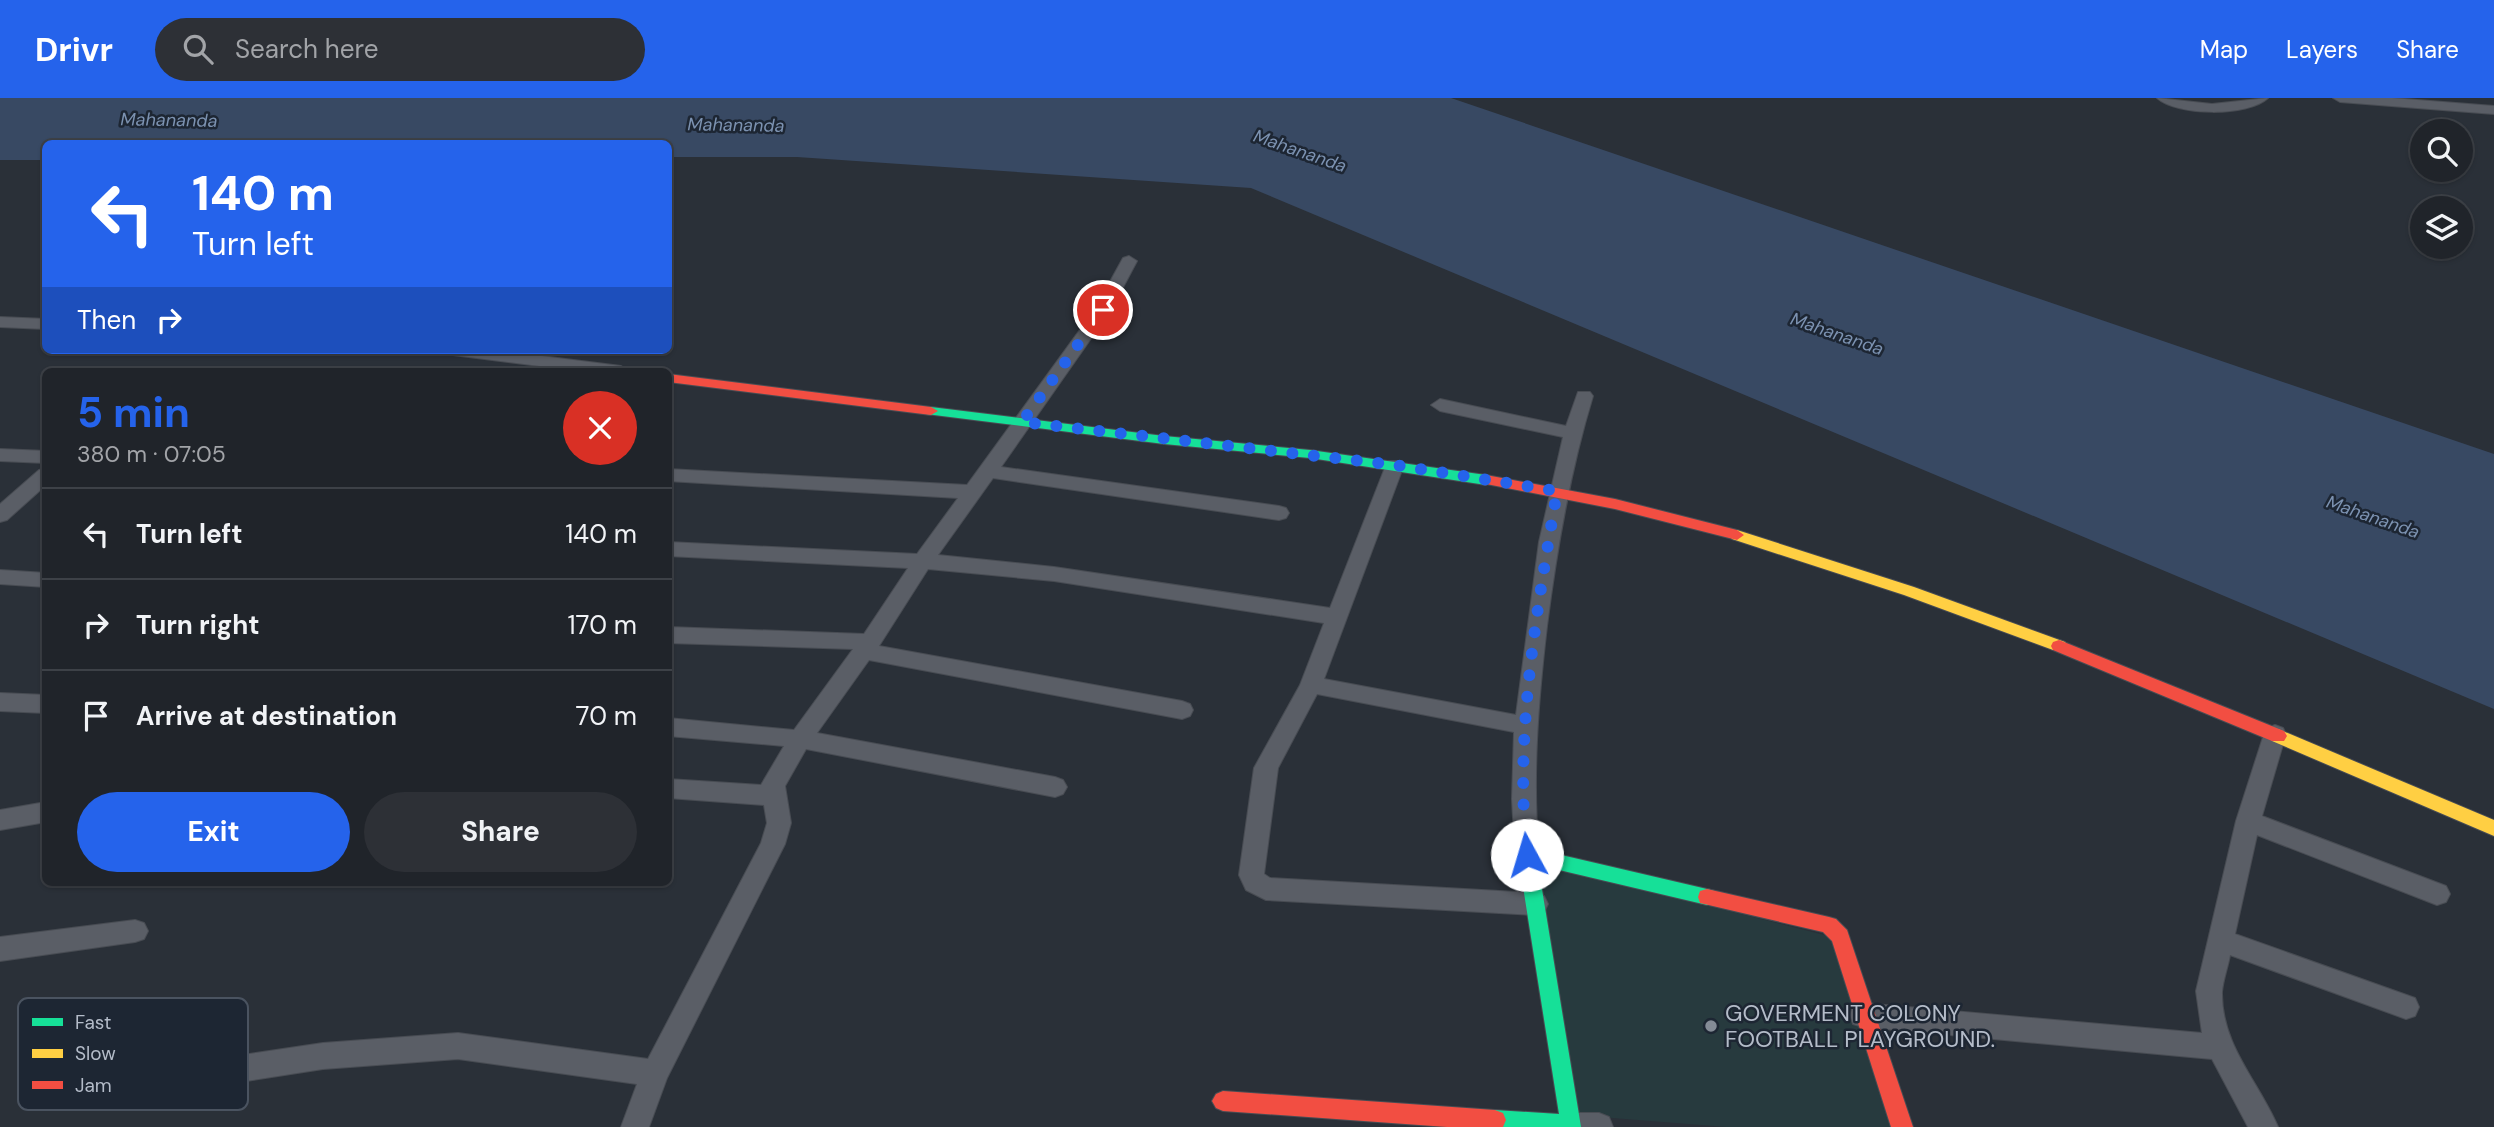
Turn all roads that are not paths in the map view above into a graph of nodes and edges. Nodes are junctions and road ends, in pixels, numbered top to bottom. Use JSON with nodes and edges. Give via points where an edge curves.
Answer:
{"nodes":[{"id":1,"x":2164,"y":98,"type":"edge"},
{"id":2,"x":2261,"y":98,"type":"edge"},
{"id":3,"x":2340,"y":98,"type":"edge"},
{"id":4,"x":2494,"y":110,"type":"edge"},
{"id":5,"x":1129,"y":261,"type":"dead end"},
{"id":6,"x":0,"y":322,"type":"edge"},
{"id":7,"x":42,"y":324,"type":"edge"},
{"id":8,"x":485,"y":354,"type":"edge"},
{"id":9,"x":597,"y":368,"type":"edge"},
{"id":10,"x":672,"y":378,"type":"edge"},
{"id":11,"x":1584,"y":397,"type":"dead end"},
{"id":12,"x":1440,"y":405,"type":"dead end"},
{"id":13,"x":1022,"y":422,"type":"junction"},
{"id":14,"x":1573,"y":433,"type":"junction"},
{"id":15,"x":0,"y":455,"type":"edge"},
{"id":16,"x":42,"y":457,"type":"edge"},
{"id":17,"x":1395,"y":465,"type":"junction"},
{"id":18,"x":989,"y":471,"type":"junction"},
{"id":19,"x":672,"y":475,"type":"edge"},
{"id":20,"x":41,"y":483,"type":"edge"},
{"id":21,"x":1557,"y":491,"type":"junction"},
{"id":22,"x":972,"y":492,"type":"junction"},
{"id":23,"x":1279,"y":513,"type":"dead end"},
{"id":24,"x":0,"y":515,"type":"edge"},
{"id":25,"x":672,"y":549,"type":"edge"},
{"id":26,"x":923,"y":561,"type":"junction"},
{"id":27,"x":0,"y":577,"type":"edge"},
{"id":28,"x":42,"y":580,"type":"edge"},
{"id":29,"x":1336,"y":617,"type":"junction"},
{"id":30,"x":672,"y":635,"type":"edge"},
{"id":31,"x":867,"y":646,"type":"junction"},
{"id":32,"x":1311,"y":685,"type":"junction"},
{"id":33,"x":0,"y":702,"type":"edge"},
{"id":34,"x":42,"y":704,"type":"edge"},
{"id":35,"x":1182,"y":710,"type":"dead end"},
{"id":36,"x":1524,"y":725,"type":"junction"},
{"id":37,"x":672,"y":727,"type":"edge"},
{"id":38,"x":2275,"y":734,"type":"junction"},
{"id":39,"x":800,"y":738,"type":"junction"},
{"id":40,"x":672,"y":788,"type":"edge"},
{"id":41,"x":1055,"y":788,"type":"dead end"},
{"id":42,"x":775,"y":796,"type":"junction"},
{"id":43,"x":42,"y":813,"type":"edge"},
{"id":44,"x":0,"y":820,"type":"edge"},
{"id":45,"x":2248,"y":821,"type":"junction"},
{"id":46,"x":2494,"y":828,"type":"edge"},
{"id":47,"x":1527,"y":855,"type":"junction"},
{"id":48,"x":2438,"y":894,"type":"dead end"},
{"id":49,"x":1535,"y":904,"type":"junction"},
{"id":50,"x":135,"y":931,"type":"dead end"},
{"id":51,"x":2221,"y":940,"type":"junction"},
{"id":52,"x":0,"y":949,"type":"edge"},
{"id":53,"x":2406,"y":1007,"type":"dead end"},
{"id":54,"x":1863,"y":1015,"type":"junction"},
{"id":55,"x":2218,"y":1047,"type":"junction"},
{"id":56,"x":248,"y":1067,"type":"edge"},
{"id":57,"x":655,"y":1073,"type":"junction"},
{"id":58,"x":1223,"y":1101,"type":"dead end"},
{"id":59,"x":1571,"y":1126,"type":"edge"},
{"id":60,"x":635,"y":1127,"type":"edge"},
{"id":61,"x":1600,"y":1127,"type":"edge"},
{"id":62,"x":1902,"y":1127,"type":"edge"},
{"id":63,"x":2264,"y":1127,"type":"edge"}],
"edges":[{"from":1,"to":2,"type":"street","via":[[2201,107],[2232,106]]},
{"from":3,"to":4,"type":"street"},
{"from":5,"to":13,"type":"street","via":[[1103,310]]},
{"from":6,"to":7,"type":"street"},
{"from":8,"to":9,"type":"street"},
{"from":10,"to":13,"type":"street"},
{"from":11,"to":14,"type":"street"},
{"from":12,"to":14,"type":"street"},
{"from":13,"to":17,"type":"street"},
{"from":13,"to":18,"type":"street"},
{"from":14,"to":21,"type":"street"},
{"from":15,"to":16,"type":"street"},
{"from":17,"to":21,"type":"street"},
{"from":17,"to":29,"type":"street"},
{"from":18,"to":22,"type":"street"},
{"from":18,"to":23,"type":"street"},
{"from":19,"to":22,"type":"street"},
{"from":20,"to":24,"type":"street"},
{"from":21,"to":36,"type":"street"},
{"from":21,"to":38,"type":"street","via":[[1710,528],[1949,605]]},
{"from":22,"to":26,"type":"street"},
{"from":25,"to":26,"type":"street"},
{"from":26,"to":29,"type":"street","via":[[1054,574]]},
{"from":26,"to":31,"type":"street"},
{"from":27,"to":28,"type":"street"},
{"from":29,"to":32,"type":"street"},
{"from":30,"to":31,"type":"street"},
{"from":31,"to":35,"type":"street"},
{"from":31,"to":39,"type":"street"},
{"from":32,"to":36,"type":"street"},
{"from":32,"to":49,"type":"street","via":[[1266,768],[1251,875],[1255,882],[1266,889]]},
{"from":33,"to":34,"type":"street"},
{"from":36,"to":47,"type":"street","via":[[1522,813]]},
{"from":37,"to":39,"type":"street"},
{"from":38,"to":45,"type":"street"},
{"from":38,"to":46,"type":"street"},
{"from":39,"to":41,"type":"street"},
{"from":39,"to":42,"type":"street","via":[[776,779]]},
{"from":40,"to":42,"type":"street"},
{"from":42,"to":57,"type":"street","via":[[779,823],[773,845]]},
{"from":43,"to":44,"type":"street"},
{"from":45,"to":48,"type":"street"},
{"from":45,"to":51,"type":"street"},
{"from":47,"to":49,"type":"street"},
{"from":47,"to":54,"type":"street","via":[[1822,922],[1840,936]]},
{"from":49,"to":59,"type":"street"},
{"from":50,"to":52,"type":"street"},
{"from":51,"to":53,"type":"street"},
{"from":51,"to":55,"type":"street","via":[[2209,990],[2210,1019]]},
{"from":54,"to":55,"type":"street"},
{"from":54,"to":62,"type":"street"},
{"from":55,"to":63,"type":"street"},
{"from":56,"to":57,"type":"street","via":[[323,1056],[458,1046]]},
{"from":57,"to":60,"type":"street"},
{"from":58,"to":59,"type":"street"},
{"from":59,"to":61,"type":"street"}]}
